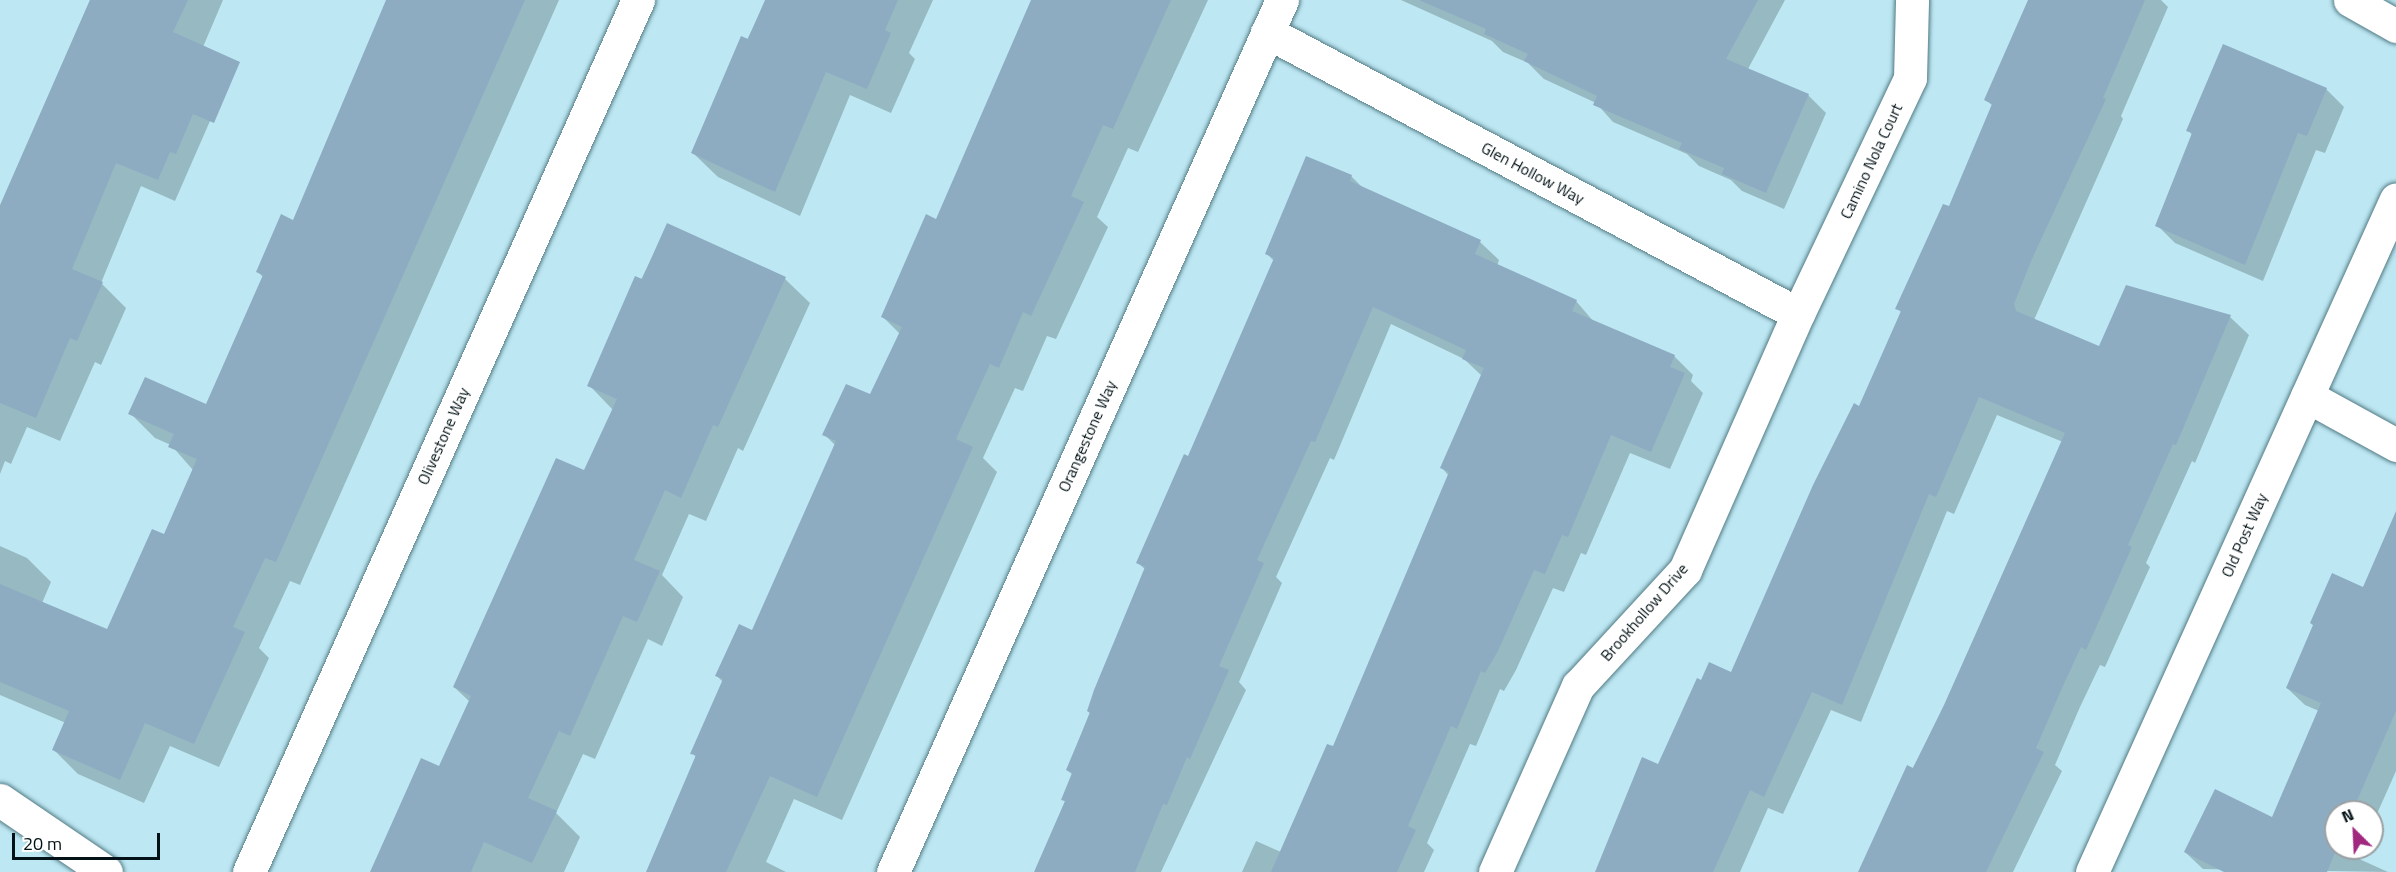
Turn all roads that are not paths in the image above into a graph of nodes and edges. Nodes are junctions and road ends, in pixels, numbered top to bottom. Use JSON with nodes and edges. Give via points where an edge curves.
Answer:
{"nodes":[{"id":1,"x":638,"y":0,"type":"edge"},
{"id":2,"x":1282,"y":0,"type":"edge"},
{"id":3,"x":1912,"y":0,"type":"edge"},
{"id":4,"x":2350,"y":0,"type":"edge"},
{"id":5,"x":2396,"y":26,"type":"edge"},
{"id":6,"x":1267,"y":32,"type":"junction"},
{"id":7,"x":2396,"y":199,"type":"edge"},
{"id":8,"x":1798,"y":314,"type":"junction"},
{"id":9,"x":2307,"y":396,"type":"junction"},
{"id":10,"x":2396,"y":445,"type":"edge"},
{"id":11,"x":0,"y":800,"type":"edge"},
{"id":12,"x":106,"y":872,"type":"edge"},
{"id":13,"x":249,"y":872,"type":"edge"},
{"id":14,"x":893,"y":872,"type":"edge"},
{"id":15,"x":1495,"y":872,"type":"edge"},
{"id":16,"x":2092,"y":872,"type":"edge"}],
"edges":[{"from":1,"to":13,"type":"street","name":"Olivestone Way"},
{"from":2,"to":6,"type":"street","name":"Orangestone Way"},
{"from":3,"to":8,"type":"street","name":"Camino Nola Court","via":[[1910,78]]},
{"from":4,"to":5,"type":"street"},
{"from":6,"to":8,"type":"street","name":"Glen Hollow Way"},
{"from":6,"to":14,"type":"street","name":"Orangestone Way"},
{"from":7,"to":9,"type":"street","name":"Old Post Way"},
{"from":8,"to":15,"type":"street","name":"Brookhollow Drive","via":[[1685,570],[1578,686]]},
{"from":9,"to":10,"type":"street"},
{"from":9,"to":16,"type":"street","name":"Old Post Way"},
{"from":11,"to":12,"type":"street"}]}
